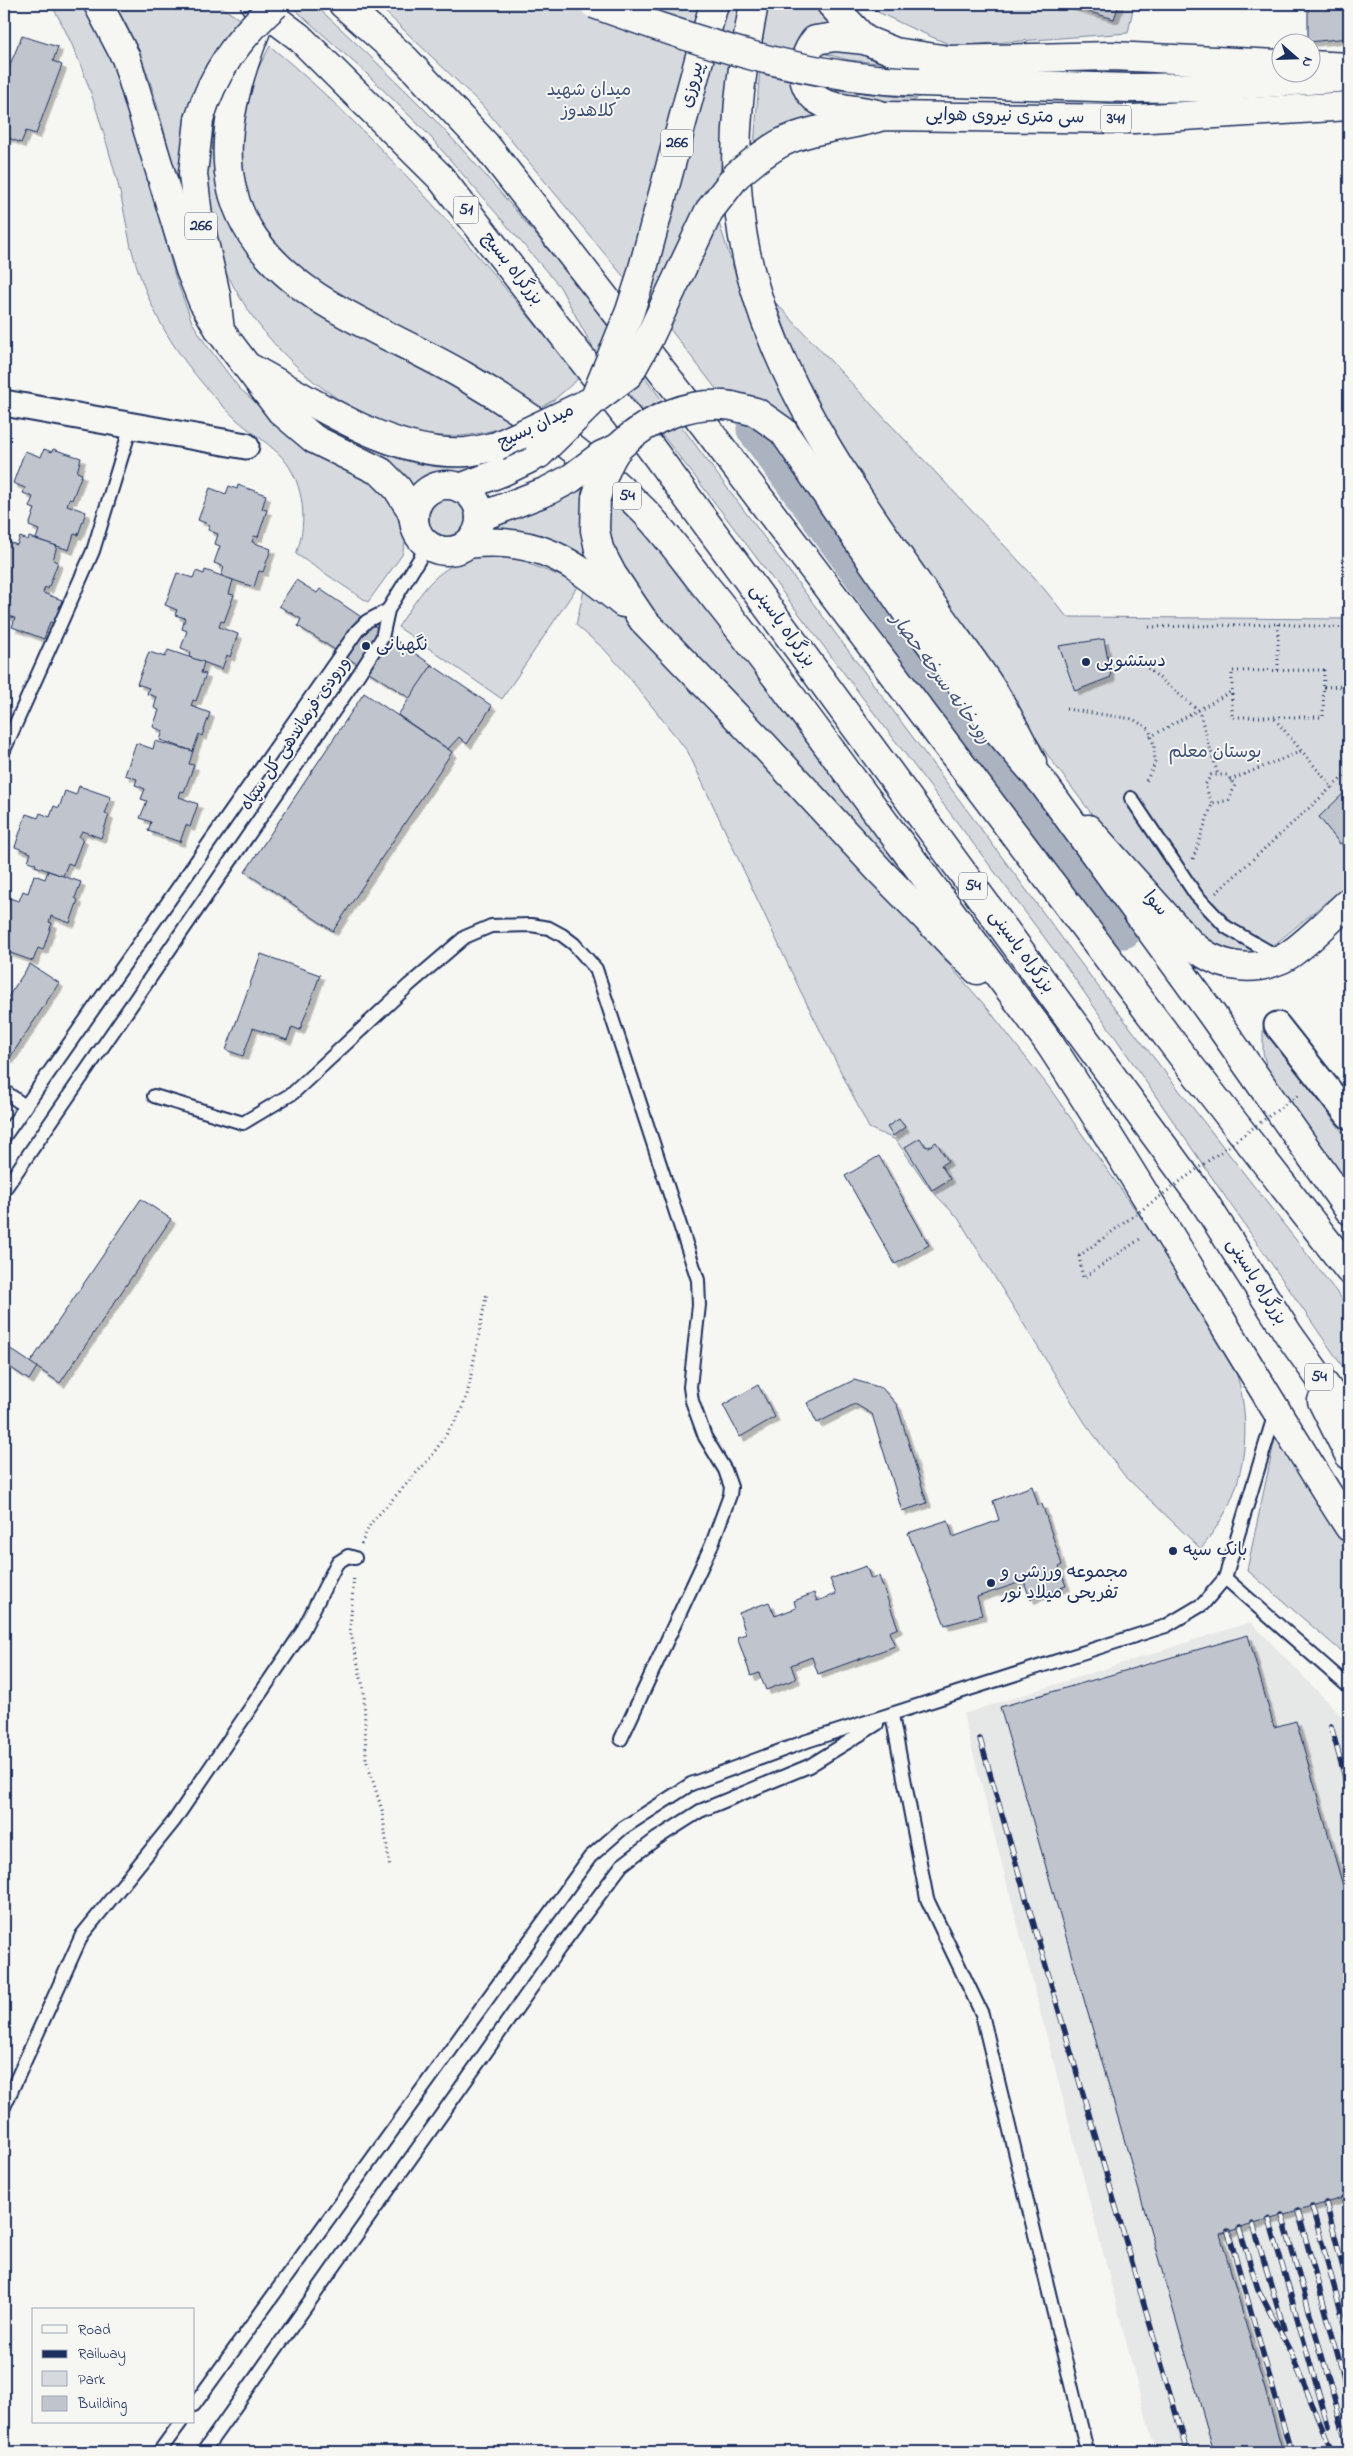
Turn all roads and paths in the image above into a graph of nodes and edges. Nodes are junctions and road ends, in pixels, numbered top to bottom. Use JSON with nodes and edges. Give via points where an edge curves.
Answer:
{"nodes":[{"id":1,"x":98,"y":4,"type":"edge"},
{"id":2,"x":343,"y":4,"type":"edge"},
{"id":3,"x":594,"y":4,"type":"edge"},
{"id":4,"x":714,"y":4,"type":"edge"},
{"id":5,"x":754,"y":4,"type":"edge"},
{"id":6,"x":831,"y":4,"type":"edge"},
{"id":7,"x":264,"y":8,"type":"edge"},
{"id":8,"x":865,"y":40,"type":"junction"},
{"id":9,"x":1270,"y":64,"type":"edge"},
{"id":10,"x":1320,"y":66,"type":"edge"},
{"id":11,"x":1349,"y":68,"type":"edge"},
{"id":12,"x":1349,"y":77,"type":"edge"},
{"id":13,"x":1349,"y":106,"type":"edge"},
{"id":14,"x":883,"y":116,"type":"junction"},
{"id":15,"x":639,"y":283,"type":"joint"},
{"id":16,"x":220,"y":331,"type":"junction"},
{"id":17,"x":250,"y":368,"type":"junction"},
{"id":18,"x":594,"y":400,"type":"junction"},
{"id":19,"x":4,"y":403,"type":"edge"},
{"id":20,"x":130,"y":426,"type":"junction"},
{"id":21,"x":648,"y":444,"type":"joint"},
{"id":22,"x":246,"y":446,"type":"dead end"},
{"id":23,"x":619,"y":447,"type":"junction"},
{"id":24,"x":460,"y":488,"type":"junction"},
{"id":25,"x":480,"y":517,"type":"junction"},
{"id":26,"x":414,"y":519,"type":"junction"},
{"id":27,"x":467,"y":544,"type":"junction"},
{"id":28,"x":428,"y":545,"type":"junction"},
{"id":29,"x":388,"y":610,"type":"junction"},
{"id":30,"x":643,"y":620,"type":"junction"},
{"id":31,"x":1278,"y":624,"type":"junction"},
{"id":32,"x":1149,"y":627,"type":"dead end"},
{"id":33,"x":1349,"y":628,"type":"edge"},
{"id":34,"x":1144,"y":665,"type":"dead end"},
{"id":35,"x":1278,"y":670,"type":"junction"},
{"id":36,"x":1349,"y":686,"type":"edge"},
{"id":37,"x":1324,"y":687,"type":"junction"},
{"id":38,"x":1232,"y":691,"type":"junction"},
{"id":39,"x":1066,"y":710,"type":"dead end"},
{"id":40,"x":1199,"y":711,"type":"junction"},
{"id":41,"x":1273,"y":717,"type":"junction"},
{"id":42,"x":1150,"y":737,"type":"junction"},
{"id":43,"x":4,"y":750,"type":"edge"},
{"id":44,"x":1302,"y":750,"type":"junction"},
{"id":45,"x":1349,"y":772,"type":"edge"},
{"id":46,"x":1218,"y":775,"type":"junction"},
{"id":47,"x":1230,"y":780,"type":"junction"},
{"id":48,"x":1145,"y":782,"type":"dead end"},
{"id":49,"x":1044,"y":783,"type":"junction"},
{"id":50,"x":1332,"y":787,"type":"junction"},
{"id":51,"x":1131,"y":798,"type":"dead end"},
{"id":52,"x":1212,"y":804,"type":"junction"},
{"id":53,"x":1193,"y":859,"type":"dead end"},
{"id":54,"x":1215,"y":894,"type":"dead end"},
{"id":55,"x":1349,"y":902,"type":"edge"},
{"id":56,"x":1349,"y":925,"type":"edge"},
{"id":57,"x":1287,"y":956,"type":"junction"},
{"id":58,"x":1277,"y":1025,"type":"dead end"},
{"id":59,"x":1047,"y":1040,"type":"junction"},
{"id":60,"x":4,"y":1091,"type":"edge"},
{"id":61,"x":1300,"y":1094,"type":"dead end"},
{"id":62,"x":154,"y":1096,"type":"dead end"},
{"id":63,"x":25,"y":1106,"type":"junction"},
{"id":64,"x":1348,"y":1112,"type":"edge"},
{"id":65,"x":4,"y":1137,"type":"edge"},
{"id":66,"x":4,"y":1190,"type":"edge"},
{"id":67,"x":1349,"y":1210,"type":"edge"},
{"id":68,"x":1164,"y":1224,"type":"junction"},
{"id":69,"x":1349,"y":1270,"type":"edge"},
{"id":70,"x":487,"y":1292,"type":"dead end"},
{"id":71,"x":1289,"y":1335,"type":"junction"},
{"id":72,"x":1276,"y":1413,"type":"junction"},
{"id":73,"x":1349,"y":1419,"type":"edge"},
{"id":74,"x":1349,"y":1455,"type":"edge"},
{"id":75,"x":1349,"y":1527,"type":"edge"},
{"id":76,"x":355,"y":1558,"type":"junction"},
{"id":77,"x":1225,"y":1578,"type":"junction"},
{"id":78,"x":1349,"y":1687,"type":"edge"},
{"id":79,"x":892,"y":1715,"type":"junction"},
{"id":80,"x":621,"y":1739,"type":"dead end"},
{"id":81,"x":390,"y":1869,"type":"dead end"},
{"id":82,"x":4,"y":2107,"type":"edge"},
{"id":83,"x":195,"y":2404,"type":"edge"},
{"id":84,"x":180,"y":2424,"type":"edge"},
{"id":85,"x":1087,"y":2451,"type":"edge"},
{"id":86,"x":159,"y":2452,"type":"edge"},
{"id":87,"x":203,"y":2452,"type":"edge"}],
"edges":[{"from":1,"to":16,"type":"main road","via":[[126,58],[190,270]]},
{"from":2,"to":69,"type":"main road","via":[[406,60],[485,144],[705,426]]},
{"from":3,"to":12,"type":"main road","bridge":true,"via":[[676,34],[801,68],[878,80],[1131,88],[1214,87]]},
{"from":4,"to":15,"type":"main road","name":"پیروزی","number":"266"},
{"from":5,"to":49,"type":"main road","via":[[741,71],[736,147],[739,209],[751,273],[785,370],[807,416],[997,698]]},
{"from":6,"to":8,"type":"main road"},
{"from":7,"to":16,"type":"main road","number":"266","bridge":true,"via":[[230,52],[206,98],[199,120],[193,174]]},
{"from":7,"to":21,"type":"main road","name":"بزرگراه بسیج","number":"51","via":[[299,37],[440,177]]},
{"from":7,"to":59,"type":"main road","number":"54","via":[[233,100],[226,154],[236,203],[246,226],[266,255],[322,300],[467,377],[577,451],[645,512],[745,634]]},
{"from":8,"to":9,"type":"main road","via":[[895,52],[949,60],[1112,56]]},
{"from":8,"to":14,"type":"main road","via":[[836,37],[815,40],[803,60],[803,74],[815,97],[828,105],[866,110]]},
{"from":10,"to":11,"type":"main road"},
{"from":13,"to":14,"type":"main road","name":"سی متری نیروی هوایی","number":"341","via":[[1134,119]]},
{"from":14,"to":18,"type":"main road","name":"سی متری نیروی هوایی","number":"341","bridge":true,"via":[[781,143],[737,176],[709,211],[629,374]]},
{"from":15,"to":18,"type":"main road","name":"میدان بسیج","number":"266","bridge":true},
{"from":16,"to":17,"type":"main road"},
{"from":17,"to":18,"type":"main road","name":"میدان بسیج","bridge":true,"via":[[376,435],[408,446],[437,451],[467,452],[497,446]]},
{"from":17,"to":26,"type":"main road","via":[[281,411],[314,439],[381,472],[392,482]]},
{"from":18,"to":24,"type":"main road","bridge":true,"via":[[539,454]]},
{"from":19,"to":20,"type":"street"},
{"from":20,"to":22,"type":"street"},
{"from":20,"to":43,"type":"lane","via":[[93,550]]},
{"from":21,"to":71,"type":"main road","name":"بزرگراه یاسینی","number":"54","via":[[1205,1203]]},
{"from":23,"to":25,"type":"main road","bridge":true,"via":[[547,491]]},
{"from":23,"to":30,"type":"main road","bridge":true,"via":[[596,498],[595,530],[599,549],[612,574]]},
{"from":23,"to":49,"type":"main road","bridge":true,"via":[[649,425],[684,408],[714,403],[756,412],[783,431],[910,617],[991,723]]},
{"from":24,"to":25,"type":"main road","via":[[474,499]]},
{"from":24,"to":26,"type":"main road","via":[[447,485],[427,492],[420,499]]},
{"from":25,"to":27,"type":"main road","via":[[478,527]]},
{"from":26,"to":28,"type":"main road","via":[[416,529]]},
{"from":27,"to":28,"type":"main road","via":[[448,551]]},
{"from":27,"to":30,"type":"main road","via":[[519,544],[547,551],[585,572]]},
{"from":28,"to":29,"type":"lane"},
{"from":29,"to":63,"type":"lane","name":"ورودی فرماندهی کل سپاه","via":[[367,620],[357,631]]},
{"from":29,"to":66,"type":"lane","name":"ورودی فرماندهی کل سپاه","via":[[382,638],[351,686]]},
{"from":30,"to":59,"type":"main road","via":[[762,742],[881,872]]},
{"from":31,"to":32,"type":"path"},
{"from":31,"to":33,"type":"path"},
{"from":31,"to":35,"type":"path"},
{"from":34,"to":40,"type":"path"},
{"from":35,"to":37,"type":"path","via":[[1324,670]]},
{"from":35,"to":38,"type":"path","via":[[1232,671]]},
{"from":36,"to":37,"type":"path"},
{"from":37,"to":41,"type":"path","via":[[1323,716]]},
{"from":38,"to":40,"type":"path"},
{"from":38,"to":41,"type":"path","via":[[1232,717]]},
{"from":39,"to":42,"type":"path","via":[[1133,719],[1149,729]]},
{"from":40,"to":42,"type":"path"},
{"from":40,"to":46,"type":"path"},
{"from":41,"to":44,"type":"path"},
{"from":42,"to":48,"type":"path","via":[[1155,764]]},
{"from":44,"to":47,"type":"path"},
{"from":44,"to":50,"type":"path"},
{"from":45,"to":50,"type":"path"},
{"from":46,"to":47,"type":"path","via":[[1227,775]]},
{"from":46,"to":52,"type":"path","via":[[1211,775],[1206,785]]},
{"from":47,"to":52,"type":"path","via":[[1235,785],[1229,800]]},
{"from":49,"to":57,"type":"main road","name":"سوا","via":[[1202,954],[1232,966],[1259,966]]},
{"from":49,"to":67,"type":"main road"},
{"from":50,"to":54,"type":"path"},
{"from":51,"to":57,"type":"lane","via":[[1196,895],[1226,927]]},
{"from":52,"to":53,"type":"path"},
{"from":55,"to":57,"type":"main road","name":"سوا"},
{"from":56,"to":57,"type":"main road","via":[[1300,966],[1291,964]]},
{"from":58,"to":64,"type":"street"},
{"from":59,"to":68,"type":"main road"},
{"from":60,"to":63,"type":"lane"},
{"from":61,"to":68,"type":"path","bridge":true,"via":[[1079,1256],[1083,1278]]},
{"from":62,"to":80,"type":"lane","via":[[243,1123],[293,1092],[465,937],[491,926],[549,928],[574,944],[596,969],[698,1280],[699,1305],[690,1387],[692,1401],[705,1437],[725,1470],[731,1487],[712,1544]]},
{"from":63,"to":65,"type":"lane","name":"ورودی فرماندهی کل سپاه"},
{"from":68,"to":72,"type":"main road"},
{"from":70,"to":76,"type":"path","via":[[467,1396],[459,1415],[431,1457],[371,1523]]},
{"from":71,"to":73,"type":"main road","name":"بزرگراه یاسینی","number":"54"},
{"from":71,"to":74,"type":"main road"},
{"from":72,"to":75,"type":"main road"},
{"from":72,"to":77,"type":"lane"},
{"from":76,"to":81,"type":"path","via":[[350,1630],[364,1691],[366,1759],[382,1810]]},
{"from":76,"to":82,"type":"lane","via":[[348,1556],[337,1563],[302,1632],[185,1804],[82,1934]]},
{"from":77,"to":78,"type":"lane"},
{"from":77,"to":79,"type":"lane","via":[[1202,1604],[1166,1626]]},
{"from":79,"to":83,"type":"lane","via":[[807,1741],[691,1784],[623,1828],[590,1857]]},
{"from":79,"to":85,"type":"lane","via":[[927,1899],[982,2014]]},
{"from":79,"to":87,"type":"lane","via":[[809,1766],[700,1811],[622,1865]]},
{"from":84,"to":86,"type":"lane"}]}
